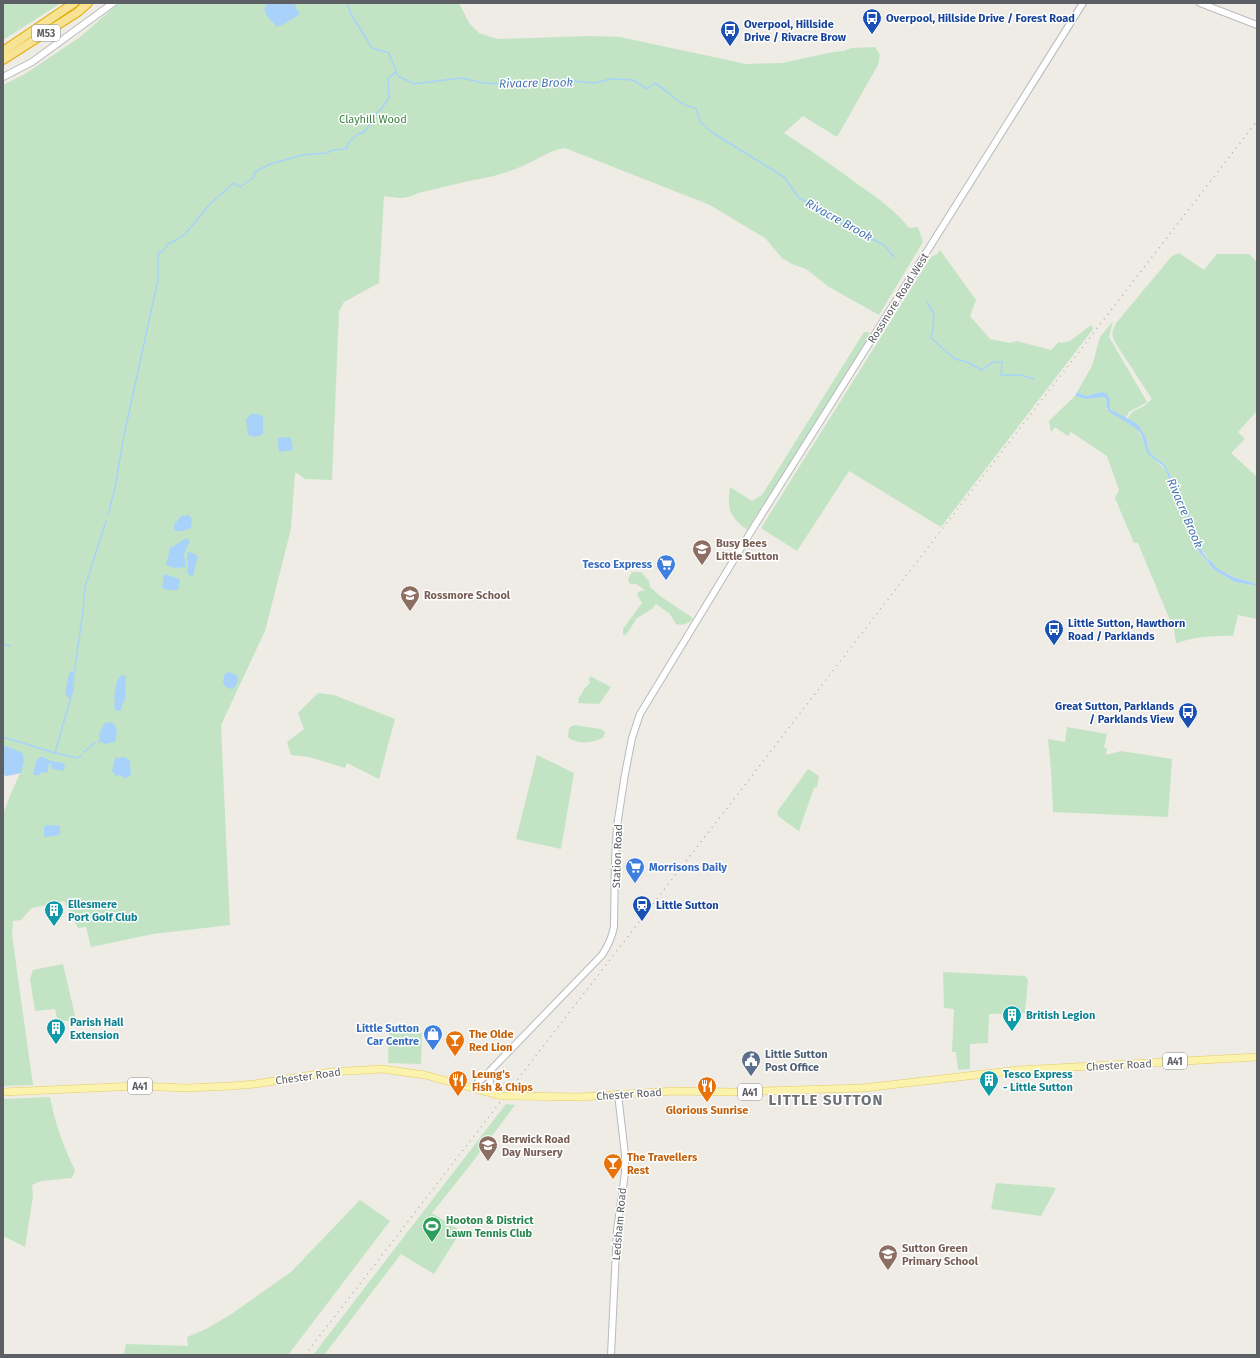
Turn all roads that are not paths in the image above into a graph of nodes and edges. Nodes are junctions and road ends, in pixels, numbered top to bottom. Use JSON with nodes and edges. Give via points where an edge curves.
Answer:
{"nodes":[{"id":1,"x":74,"y":3,"type":"edge"},
{"id":2,"x":88,"y":3,"type":"edge"},
{"id":3,"x":113,"y":3,"type":"edge"},
{"id":4,"x":1083,"y":3,"type":"edge"},
{"id":5,"x":1200,"y":3,"type":"edge"},
{"id":6,"x":1257,"y":25,"type":"edge"},
{"id":7,"x":3,"y":51,"type":"edge"},
{"id":8,"x":3,"y":60,"type":"edge"},
{"id":9,"x":3,"y":77,"type":"edge"},
{"id":10,"x":714,"y":593,"type":"joint"},
{"id":11,"x":1257,"y":1057,"type":"edge"},
{"id":12,"x":492,"y":1069,"type":"junction"},
{"id":13,"x":473,"y":1087,"type":"junction"},
{"id":14,"x":3,"y":1092,"type":"edge"},
{"id":15,"x":618,"y":1094,"type":"junction"},
{"id":16,"x":501,"y":1096,"type":"junction"},
{"id":17,"x":611,"y":1355,"type":"edge"}],
"edges":[{"from":1,"to":7,"type":"highway","number":"M53"},
{"from":2,"to":8,"type":"highway","number":"M53"},
{"from":3,"to":9,"type":"main road","via":[[32,62]]},
{"from":4,"to":10,"type":"main road","name":"Rossmore Road West"},
{"from":5,"to":6,"type":"main road"},
{"from":10,"to":12,"type":"main road","name":"Station Road","via":[[635,725],[617,826],[614,927],[608,947]]},
{"from":11,"to":15,"type":"main road","name":"Chester Road","number":"A41","via":[[1019,1070],[863,1088]]},
{"from":12,"to":13,"type":"main road","name":"Station Road"},
{"from":12,"to":16,"type":"main road","via":[[490,1085]]},
{"from":13,"to":14,"type":"main road","name":"Chester Road","number":"A41","via":[[424,1075],[382,1069],[331,1072],[231,1086],[138,1086]]},
{"from":13,"to":16,"type":"main road","name":"Chester Road","number":"A41"},
{"from":15,"to":16,"type":"main road","name":"Chester Road","number":"A41","bridge":true,"via":[[579,1097]]},
{"from":15,"to":17,"type":"main road","name":"Ledsham Road","via":[[625,1173],[617,1230]]}]}
